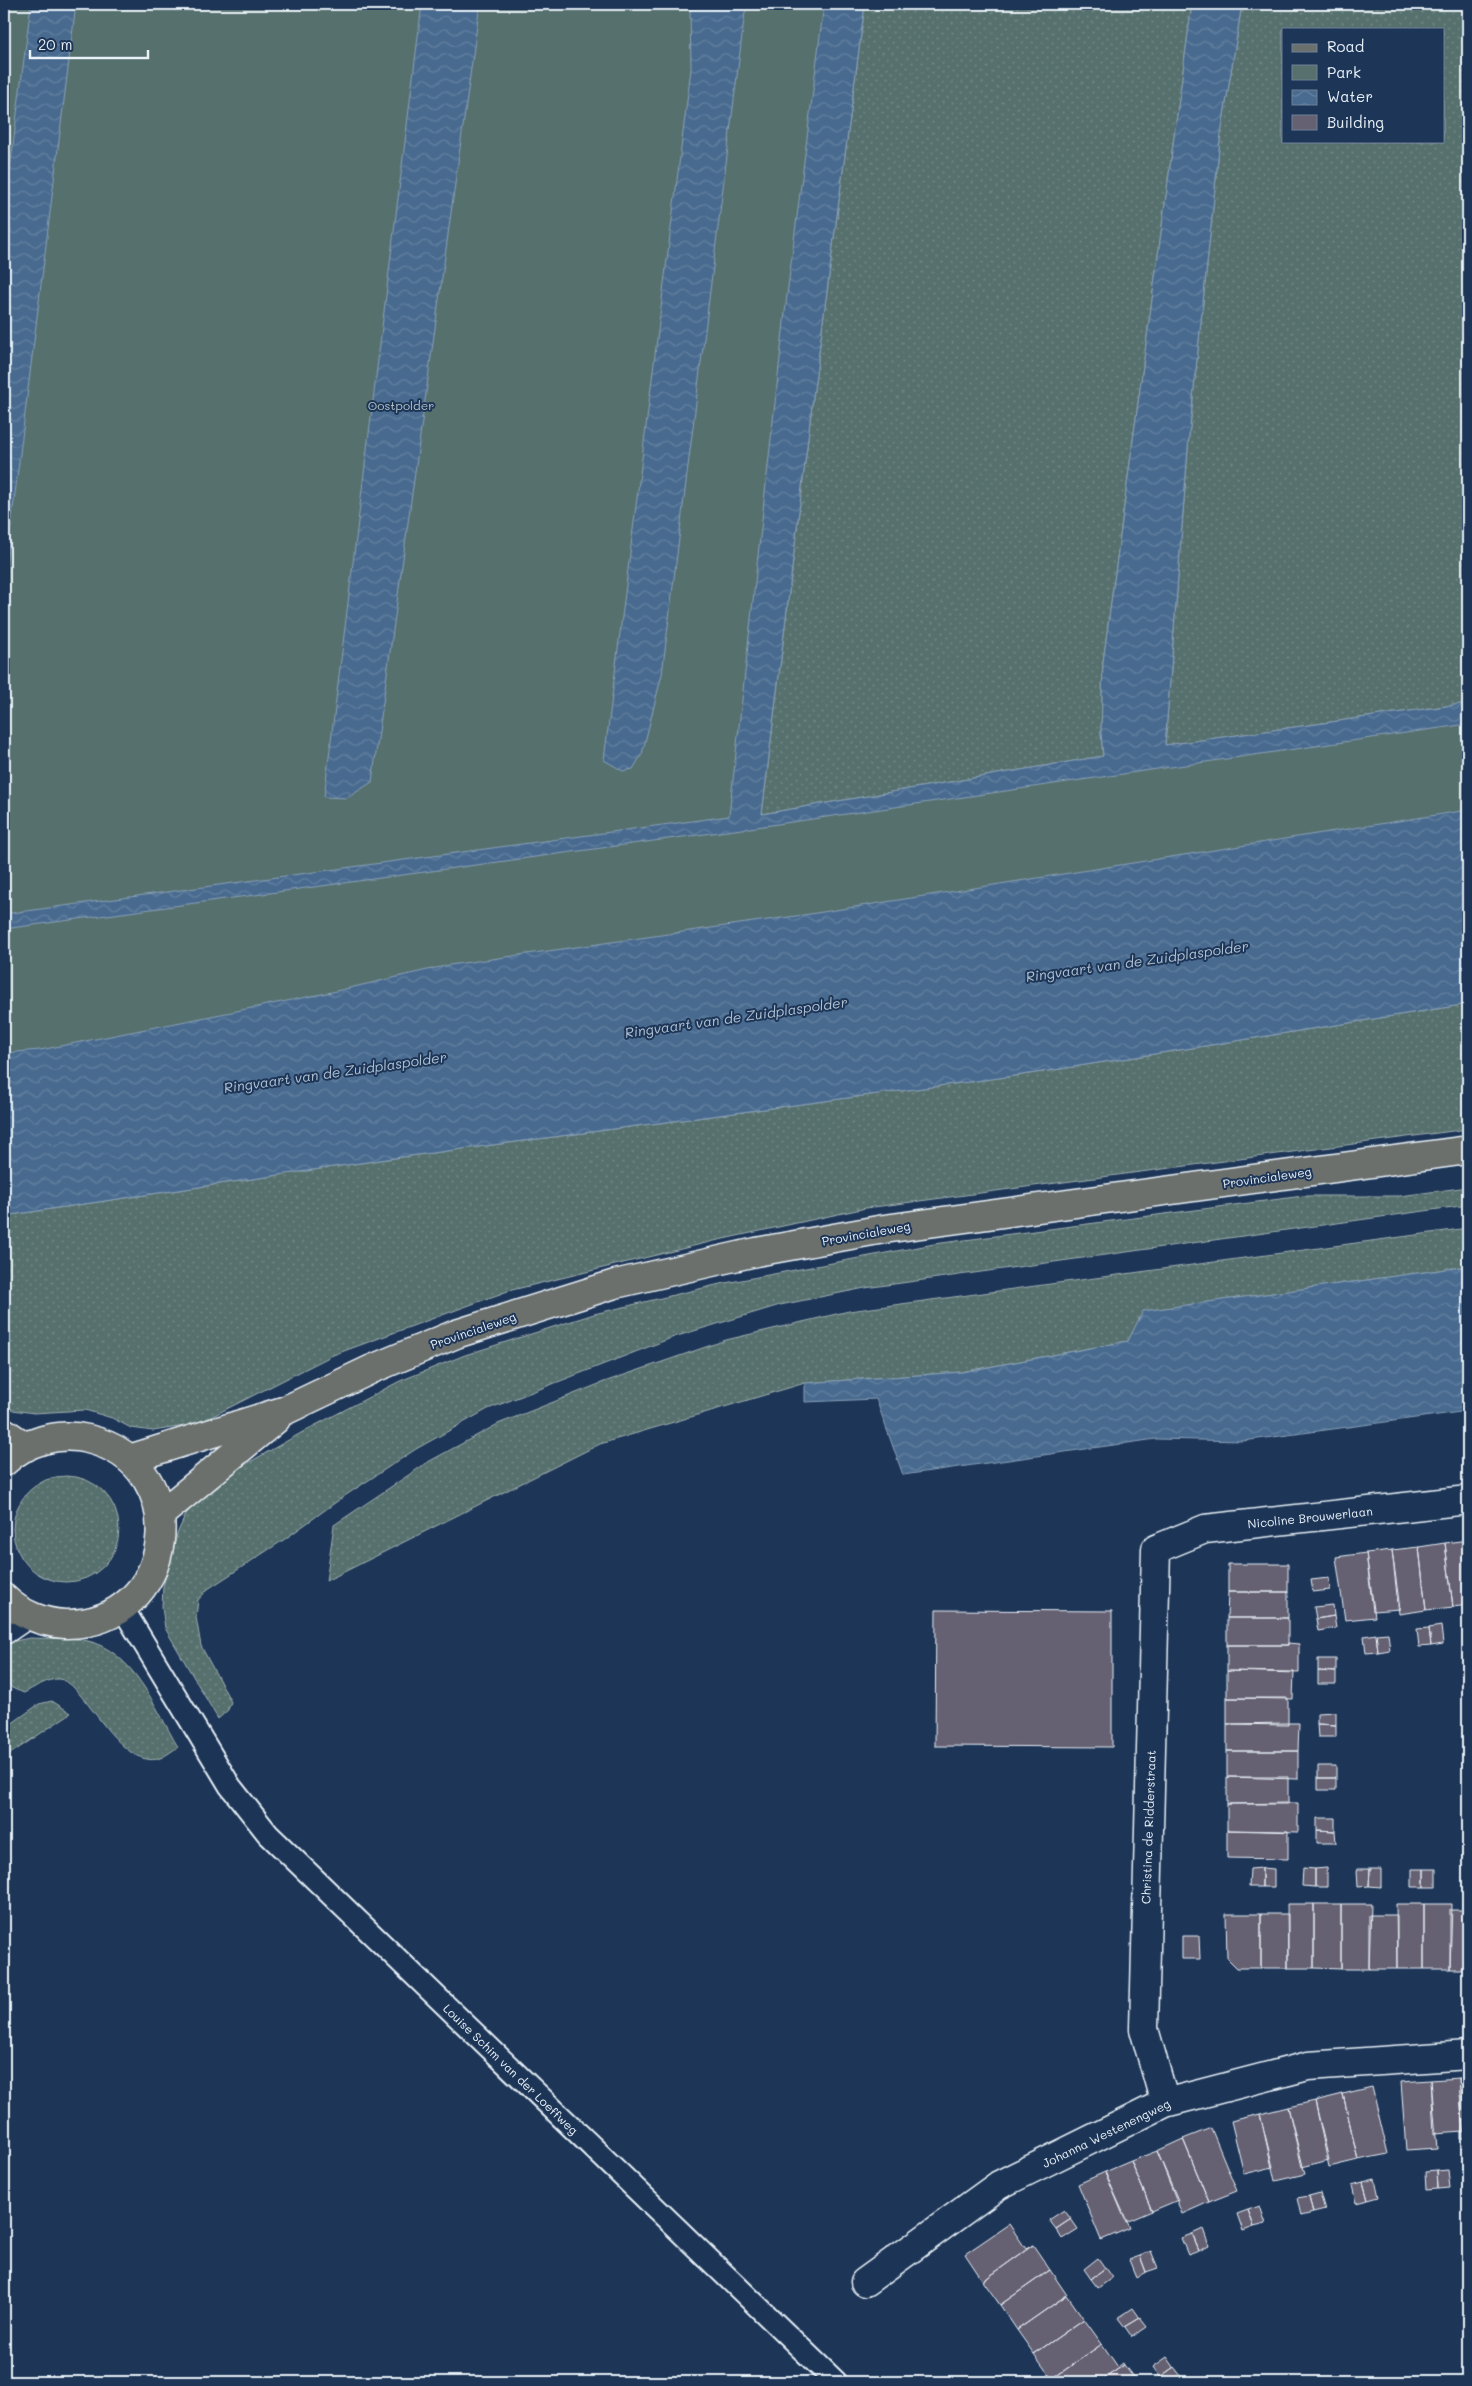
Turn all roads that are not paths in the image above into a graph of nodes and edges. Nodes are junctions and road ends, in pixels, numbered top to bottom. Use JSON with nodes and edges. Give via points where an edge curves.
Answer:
{"nodes":[{"id":1,"x":1468,"y":1150,"type":"edge"},
{"id":2,"x":286,"y":1410,"type":"junction"},
{"id":3,"x":15,"y":1440,"type":"edge"},
{"id":4,"x":129,"y":1459,"type":"junction"},
{"id":5,"x":4,"y":1462,"type":"edge"},
{"id":6,"x":1468,"y":1500,"type":"edge"},
{"id":7,"x":161,"y":1514,"type":"junction"},
{"id":8,"x":1156,"y":1549,"type":"joint"},
{"id":9,"x":4,"y":1598,"type":"edge"},
{"id":10,"x":122,"y":1607,"type":"junction"},
{"id":11,"x":26,"y":1614,"type":"junction"},
{"id":12,"x":4,"y":1630,"type":"edge"},
{"id":13,"x":1468,"y":2055,"type":"edge"},
{"id":14,"x":1166,"y":2102,"type":"junction"},
{"id":15,"x":865,"y":2282,"type":"dead end"},
{"id":16,"x":836,"y":2382,"type":"edge"}],
"edges":[{"from":1,"to":2,"type":"main road","name":"Provincialeweg","via":[[884,1229],[756,1252],[615,1284],[456,1334]]},
{"from":2,"to":4,"type":"main road","name":"Provincialeweg"},
{"from":2,"to":7,"type":"main road","name":"Provincialeweg"},
{"from":3,"to":4,"type":"main road","via":[[79,1437],[114,1448]]},
{"from":3,"to":5,"type":"main road"},
{"from":4,"to":7,"type":"main road","via":[[144,1475]]},
{"from":6,"to":8,"type":"street","name":"Nicoline Brouwerlaan","via":[[1205,1529]]},
{"from":7,"to":10,"type":"main road","via":[[158,1556],[150,1576]]},
{"from":8,"to":14,"type":"street","name":"Christina de Ridderstraat","via":[[1144,2029]]},
{"from":9,"to":11,"type":"main road"},
{"from":10,"to":11,"type":"main road","via":[[107,1616],[75,1624],[42,1621]]},
{"from":10,"to":16,"type":"lane","name":"Louise Schim van der Loeffweg","via":[[230,1786],[268,1834]]},
{"from":11,"to":12,"type":"street"},
{"from":13,"to":14,"type":"street","name":"Johanna Westenengweg","via":[[1308,2066]]},
{"from":14,"to":15,"type":"street","name":"Johanna Westenengweg","via":[[999,2185]]}]}
